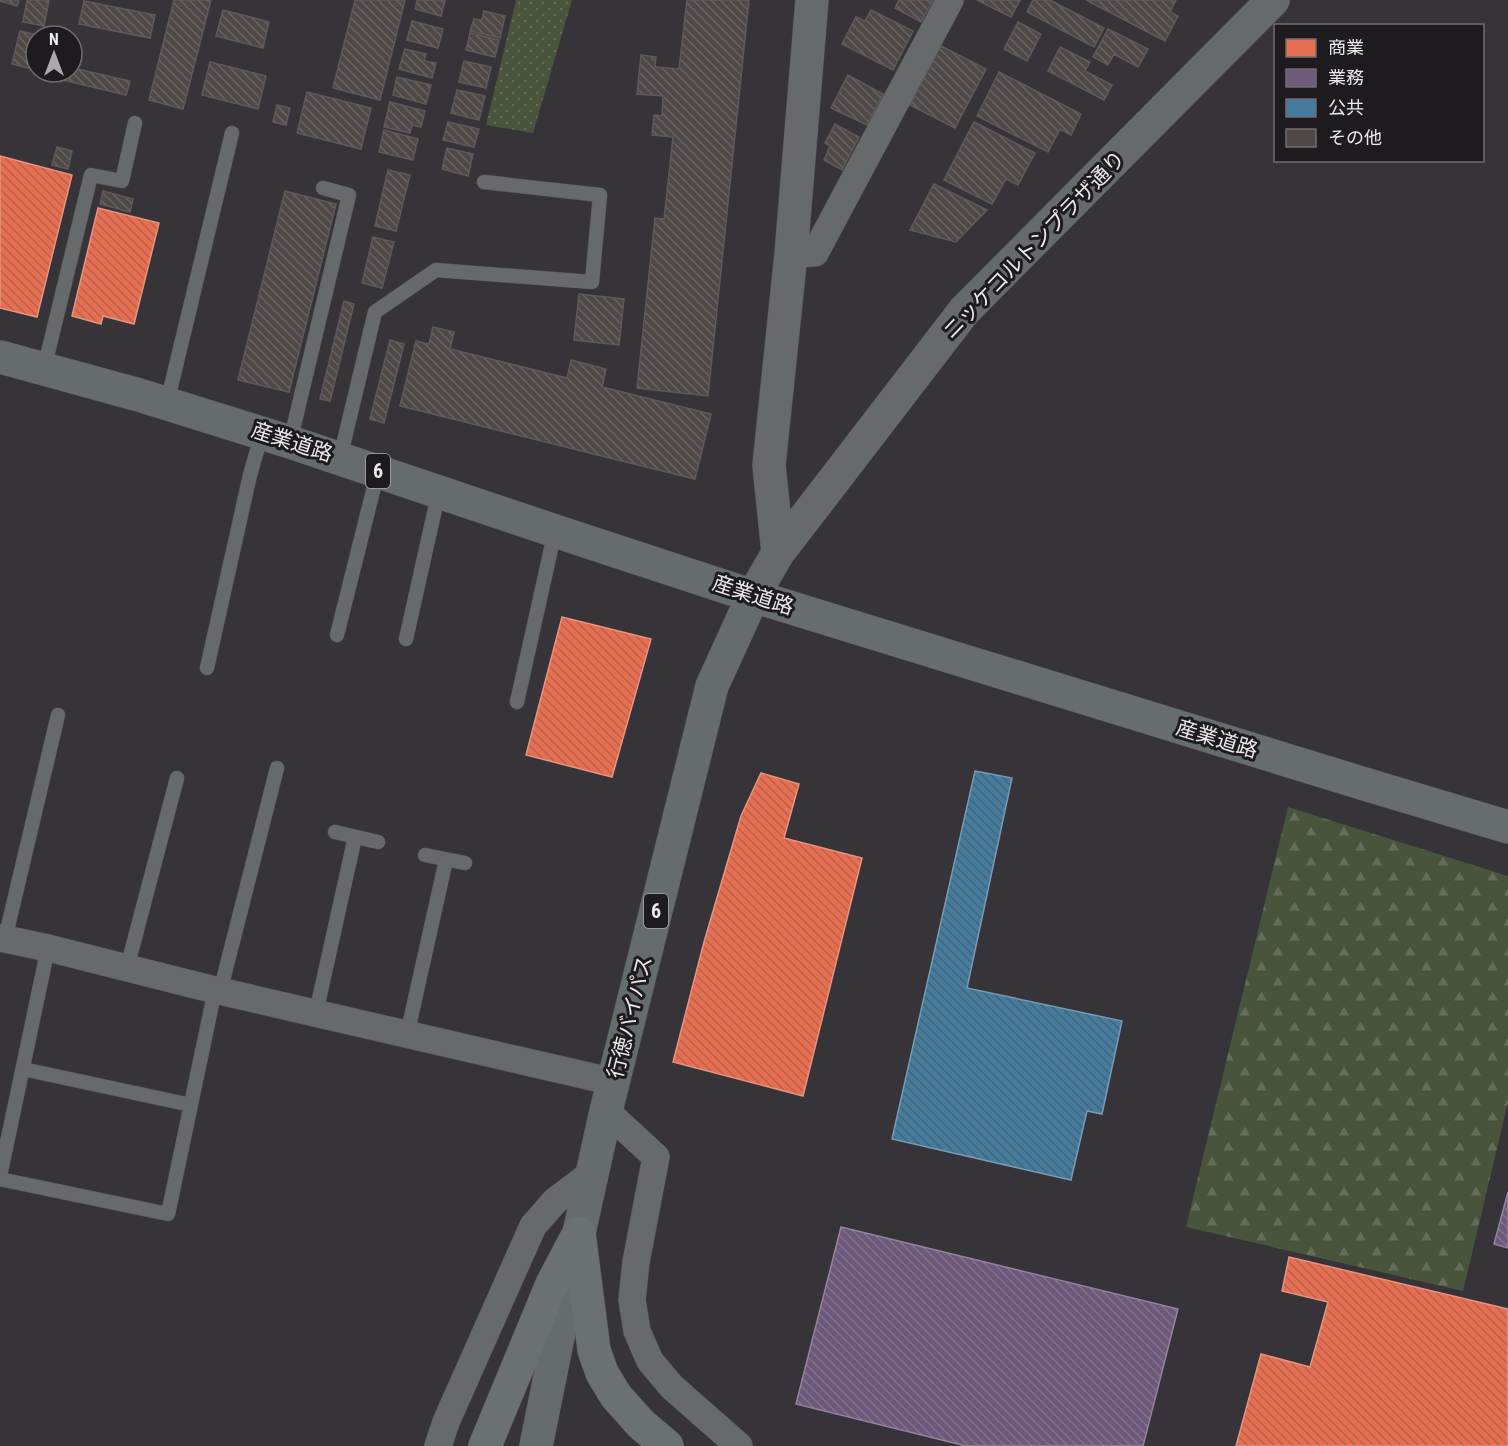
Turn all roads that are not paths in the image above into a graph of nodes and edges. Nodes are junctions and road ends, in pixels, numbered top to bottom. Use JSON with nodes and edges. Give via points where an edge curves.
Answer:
{"nodes":[{"id":1,"x":812,"y":0,"type":"edge"},
{"id":2,"x":950,"y":0,"type":"edge"},
{"id":3,"x":1273,"y":0,"type":"edge"},
{"id":4,"x":135,"y":123,"type":"dead end"},
{"id":5,"x":232,"y":133,"type":"dead end"},
{"id":6,"x":484,"y":182,"type":"dead end"},
{"id":7,"x":323,"y":188,"type":"dead end"},
{"id":8,"x":791,"y":254,"type":"junction"},
{"id":9,"x":0,"y":357,"type":"edge"},
{"id":10,"x":44,"y":369,"type":"junction"},
{"id":11,"x":167,"y":403,"type":"junction"},
{"id":12,"x":276,"y":437,"type":"junction"},
{"id":13,"x":340,"y":458,"type":"junction"},
{"id":14,"x":378,"y":471,"type":"junction"},
{"id":15,"x":439,"y":491,"type":"junction"},
{"id":16,"x":555,"y":531,"type":"junction"},
{"id":17,"x":778,"y":553,"type":"junction"},
{"id":18,"x":753,"y":596,"type":"junction"},
{"id":19,"x":337,"y":635,"type":"dead end"},
{"id":20,"x":406,"y":639,"type":"dead end"},
{"id":21,"x":207,"y":668,"type":"dead end"},
{"id":22,"x":517,"y":702,"type":"dead end"},
{"id":23,"x":58,"y":715,"type":"dead end"},
{"id":24,"x":277,"y":768,"type":"dead end"},
{"id":25,"x":177,"y":778,"type":"dead end"},
{"id":26,"x":1508,"y":827,"type":"edge"},
{"id":27,"x":335,"y":832,"type":"dead end"},
{"id":28,"x":355,"y":837,"type":"junction"},
{"id":29,"x":378,"y":842,"type":"dead end"},
{"id":30,"x":425,"y":855,"type":"dead end"},
{"id":31,"x":446,"y":860,"type":"junction"},
{"id":32,"x":465,"y":864,"type":"dead end"},
{"id":33,"x":3,"y":938,"type":"edge"},
{"id":34,"x":48,"y":948,"type":"junction"},
{"id":35,"x":127,"y":968,"type":"junction"},
{"id":36,"x":218,"y":991,"type":"junction"},
{"id":37,"x":316,"y":1013,"type":"junction"},
{"id":38,"x":407,"y":1035,"type":"junction"},
{"id":39,"x":23,"y":1069,"type":"junction"},
{"id":40,"x":610,"y":1096,"type":"junction"},
{"id":41,"x":191,"y":1105,"type":"junction"},
{"id":42,"x":592,"y":1173,"type":"junction"},
{"id":43,"x":0,"y":1178,"type":"edge"},
{"id":44,"x":579,"y":1233,"type":"junction"},
{"id":45,"x":438,"y":1446,"type":"edge"},
{"id":46,"x":485,"y":1446,"type":"edge"},
{"id":47,"x":536,"y":1446,"type":"edge"},
{"id":48,"x":667,"y":1446,"type":"edge"},
{"id":49,"x":739,"y":1446,"type":"edge"}],
"edges":[{"from":1,"to":8,"type":"street"},
{"from":2,"to":8,"type":"street","via":[[815,253]]},
{"from":3,"to":17,"type":"street","name":"ニッケコルトンプラザ通り","via":[[964,311]]},
{"from":4,"to":10,"type":"lane","via":[[122,181],[91,175]]},
{"from":5,"to":11,"type":"lane"},
{"from":6,"to":13,"type":"lane","via":[[600,195],[592,282],[436,270],[375,312]]},
{"from":7,"to":12,"type":"lane","via":[[349,195]]},
{"from":8,"to":17,"type":"street","via":[[769,465]]},
{"from":9,"to":10,"type":"main road","name":"産業道路","number":"6"},
{"from":10,"to":11,"type":"main road","name":"産業道路","number":"6"},
{"from":11,"to":12,"type":"main road","name":"産業道路","number":"6"},
{"from":12,"to":13,"type":"main road","name":"産業道路","number":"6"},
{"from":12,"to":21,"type":"lane","via":[[250,475]]},
{"from":13,"to":14,"type":"main road","name":"産業道路","number":"6"},
{"from":14,"to":15,"type":"main road","name":"産業道路","number":"6"},
{"from":14,"to":19,"type":"lane"},
{"from":15,"to":16,"type":"main road","name":"産業道路","number":"6"},
{"from":15,"to":20,"type":"lane"},
{"from":16,"to":18,"type":"main road","name":"産業道路","number":"6"},
{"from":16,"to":22,"type":"lane"},
{"from":17,"to":18,"type":"street","name":"ニッケコルトンプラザ通り"},
{"from":18,"to":26,"type":"main road","name":"産業道路"},
{"from":18,"to":40,"type":"main road","name":"行徳バイパス","number":"6","via":[[712,686]]},
{"from":23,"to":33,"type":"lane"},
{"from":24,"to":36,"type":"lane"},
{"from":25,"to":35,"type":"lane"},
{"from":27,"to":28,"type":"lane"},
{"from":28,"to":29,"type":"lane"},
{"from":28,"to":37,"type":"lane"},
{"from":30,"to":31,"type":"lane"},
{"from":31,"to":32,"type":"lane"},
{"from":31,"to":38,"type":"lane"},
{"from":33,"to":34,"type":"street"},
{"from":34,"to":35,"type":"street"},
{"from":34,"to":39,"type":"lane"},
{"from":35,"to":36,"type":"street"},
{"from":36,"to":37,"type":"street"},
{"from":36,"to":41,"type":"lane"},
{"from":37,"to":38,"type":"street"},
{"from":38,"to":40,"type":"street"},
{"from":39,"to":41,"type":"lane"},
{"from":39,"to":43,"type":"lane"},
{"from":40,"to":42,"type":"main road","name":"行徳バイパス","number":"6"},
{"from":40,"to":49,"type":"street","via":[[656,1157],[636,1262],[632,1300],[636,1331],[650,1361],[672,1387]]},
{"from":41,"to":43,"type":"lane","via":[[168,1214]]},
{"from":42,"to":44,"type":"main road","name":"行徳バイパス","number":"6"},
{"from":42,"to":45,"type":"street","via":[[555,1202],[533,1226]]},
{"from":44,"to":46,"type":"highway","via":[[552,1284]]},
{"from":44,"to":47,"type":"main road","name":"行徳バイパス","number":"6"},
{"from":44,"to":48,"type":"highway","via":[[594,1350],[602,1373],[622,1403]]}]}
